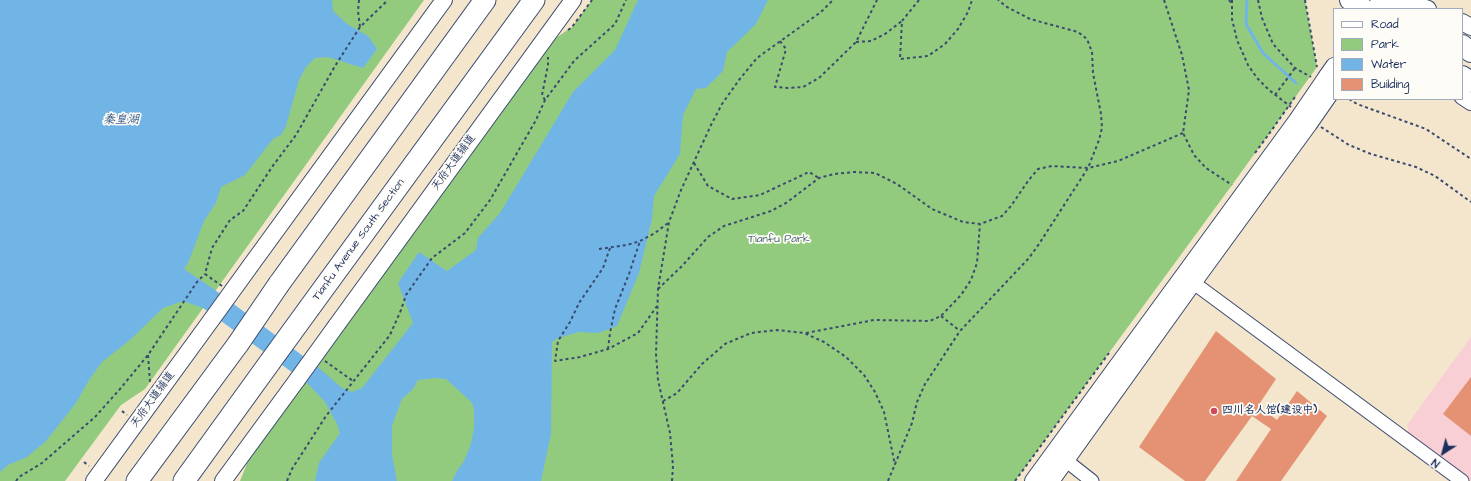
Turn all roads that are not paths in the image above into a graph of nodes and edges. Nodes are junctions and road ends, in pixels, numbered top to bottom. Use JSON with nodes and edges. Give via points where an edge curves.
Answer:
{"nodes":[{"id":1,"x":444,"y":0,"type":"edge"},
{"id":2,"x":485,"y":0,"type":"edge"},
{"id":3,"x":534,"y":0,"type":"edge"},
{"id":4,"x":573,"y":0,"type":"edge"},
{"id":5,"x":1350,"y":0,"type":"edge"},
{"id":6,"x":1381,"y":0,"type":"edge"},
{"id":7,"x":1398,"y":0,"type":"edge"},
{"id":8,"x":1403,"y":0,"type":"edge"},
{"id":9,"x":1362,"y":8,"type":"edge"},
{"id":10,"x":1375,"y":8,"type":"edge"},
{"id":11,"x":1392,"y":8,"type":"edge"},
{"id":12,"x":1413,"y":8,"type":"edge"},
{"id":13,"x":1425,"y":8,"type":"edge"},
{"id":14,"x":1463,"y":46,"type":"edge"},
{"id":15,"x":1471,"y":52,"type":"edge"},
{"id":16,"x":1325,"y":75,"type":"edge"},
{"id":17,"x":1188,"y":279,"type":"junction"},
{"id":18,"x":1060,"y":457,"type":"junction"},
{"id":19,"x":94,"y":481,"type":"edge"},
{"id":20,"x":137,"y":481,"type":"edge"},
{"id":21,"x":184,"y":481,"type":"edge"},
{"id":22,"x":223,"y":481,"type":"edge"},
{"id":23,"x":1033,"y":481,"type":"edge"},
{"id":24,"x":1051,"y":481,"type":"edge"},
{"id":25,"x":1092,"y":481,"type":"edge"},
{"id":26,"x":1462,"y":481,"type":"edge"}],
"edges":[{"from":1,"to":19,"type":"street","name":"天府大道辅道","bridge":true},
{"from":2,"to":20,"type":"highway","bridge":true},
{"from":3,"to":21,"type":"highway","name":"Tianfu Avenue South Section","bridge":true},
{"from":4,"to":22,"type":"street","name":"天府大道辅道","bridge":true},
{"from":5,"to":9,"type":"main road"},
{"from":6,"to":10,"type":"street"},
{"from":7,"to":11,"type":"street"},
{"from":8,"to":12,"type":"main road"},
{"from":8,"to":13,"type":"street"},
{"from":14,"to":15,"type":"main road"},
{"from":16,"to":17,"type":"street","bridge":true,"via":[[1305,120]]},
{"from":17,"to":18,"type":"street"},
{"from":17,"to":26,"type":"street"},
{"from":18,"to":23,"type":"street"},
{"from":18,"to":24,"type":"street"},
{"from":18,"to":25,"type":"street"}]}
